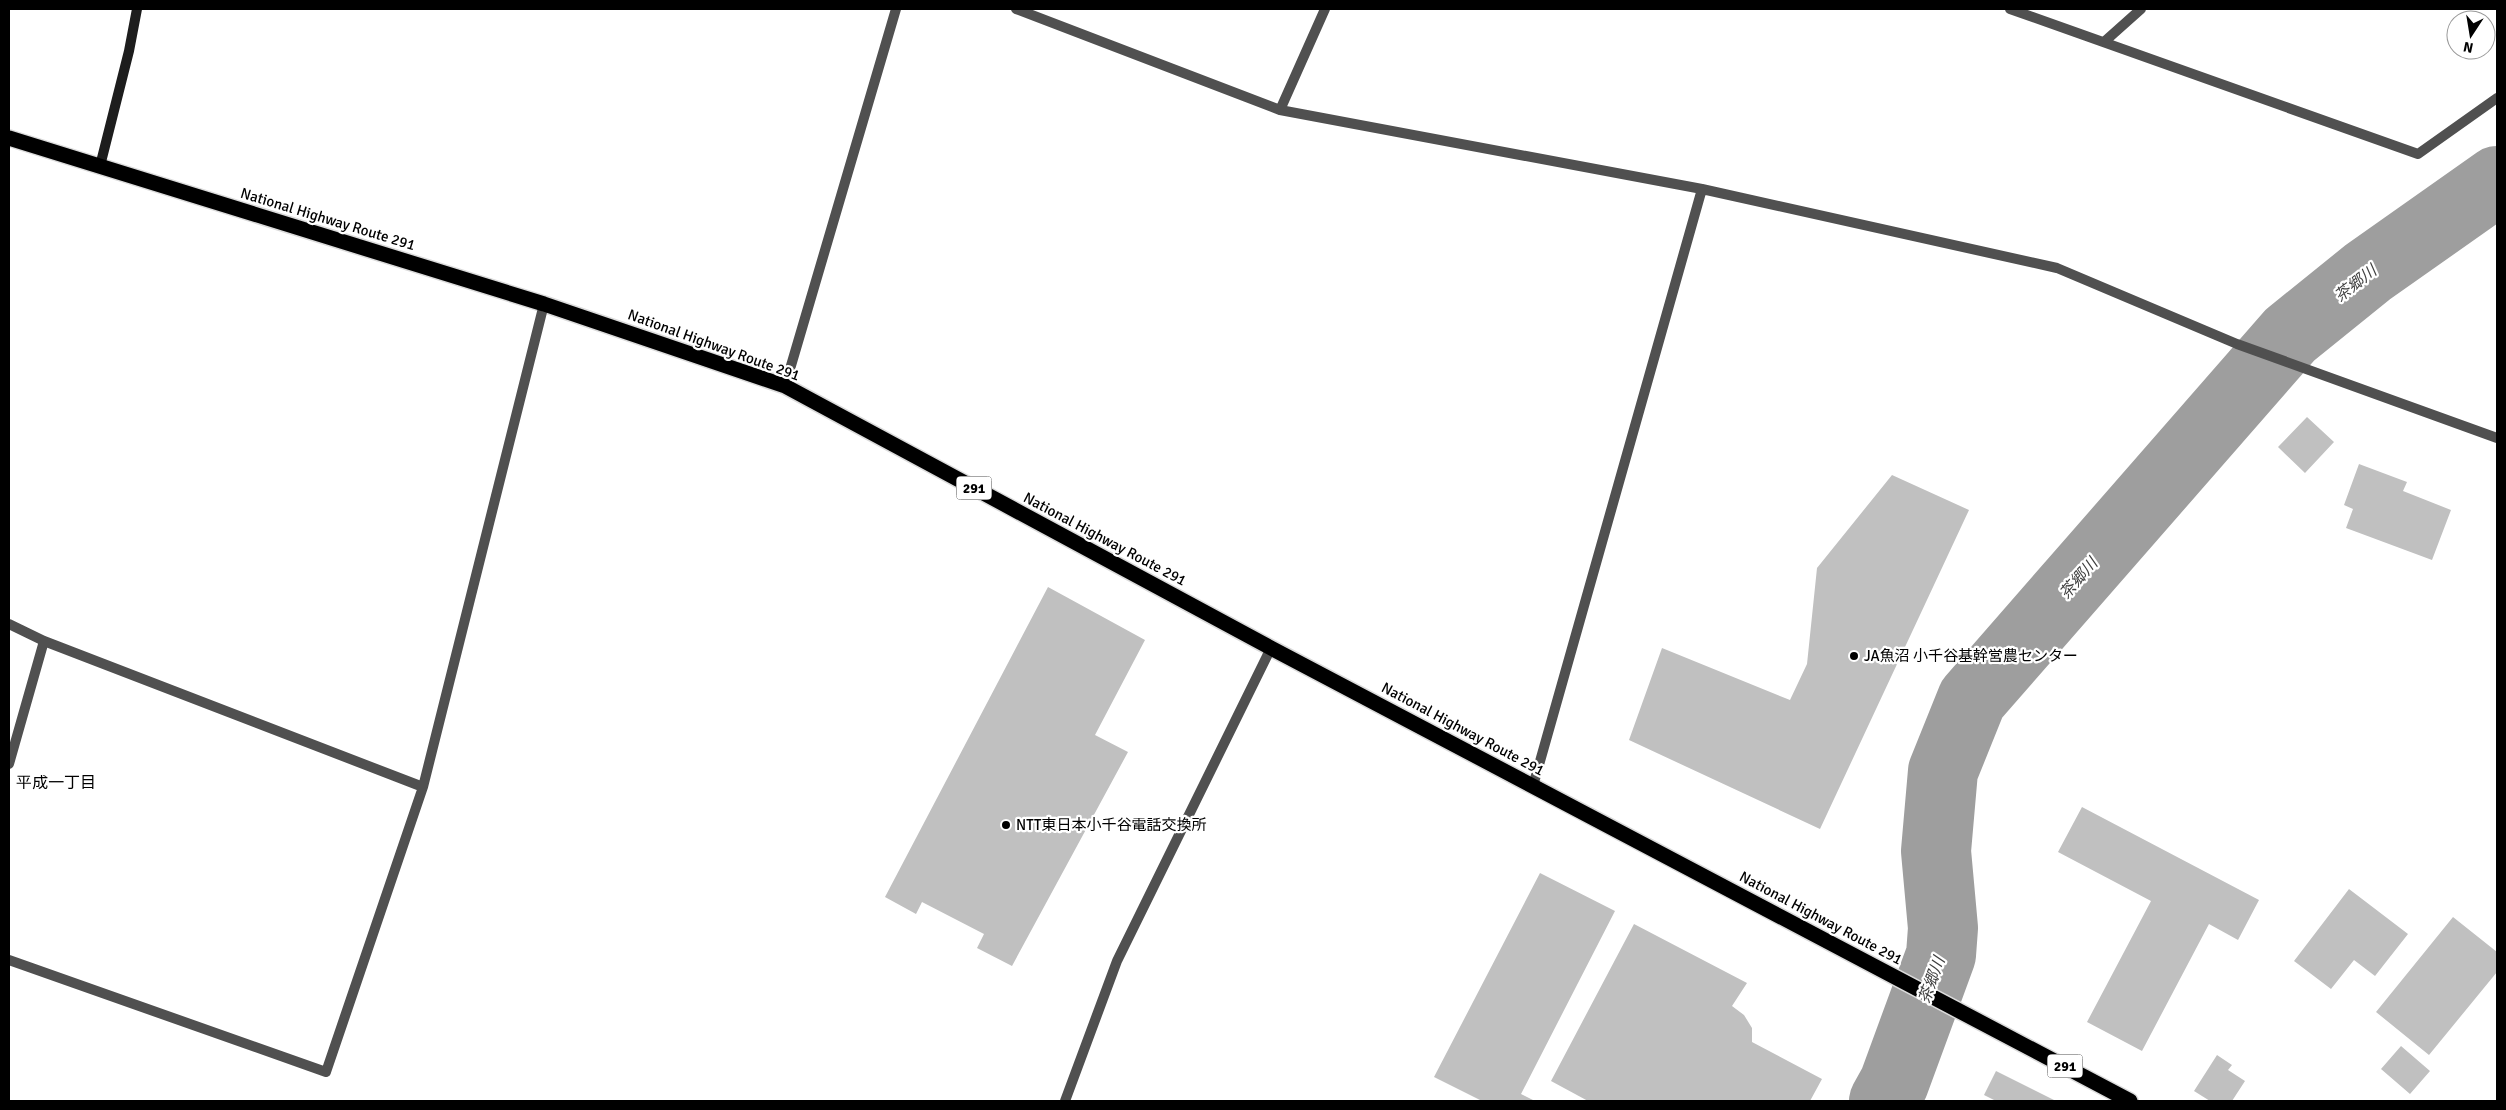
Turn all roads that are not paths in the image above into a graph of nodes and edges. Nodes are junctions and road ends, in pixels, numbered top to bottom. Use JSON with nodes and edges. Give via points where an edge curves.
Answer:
{"nodes":[{"id":1,"x":137,"y":9,"type":"edge"},
{"id":2,"x":896,"y":9,"type":"edge"},
{"id":3,"x":1016,"y":9,"type":"edge"},
{"id":4,"x":1325,"y":9,"type":"edge"},
{"id":5,"x":2010,"y":9,"type":"edge"},
{"id":6,"x":2141,"y":9,"type":"edge"},
{"id":7,"x":2104,"y":42,"type":"junction"},
{"id":8,"x":2497,"y":98,"type":"edge"},
{"id":9,"x":1280,"y":110,"type":"junction"},
{"id":10,"x":9,"y":138,"type":"edge"},
{"id":11,"x":100,"y":166,"type":"junction"},
{"id":12,"x":1702,"y":189,"type":"junction"},
{"id":13,"x":544,"y":304,"type":"junction"},
{"id":14,"x":785,"y":386,"type":"junction"},
{"id":15,"x":2497,"y":438,"type":"edge"},
{"id":16,"x":9,"y":624,"type":"edge"},
{"id":17,"x":44,"y":641,"type":"junction"},
{"id":18,"x":1271,"y":648,"type":"junction"},
{"id":19,"x":9,"y":764,"type":"edge"},
{"id":20,"x":1533,"y":786,"type":"junction"},
{"id":21,"x":423,"y":787,"type":"junction"},
{"id":22,"x":9,"y":960,"type":"edge"},
{"id":23,"x":1065,"y":1101,"type":"edge"},
{"id":24,"x":2130,"y":1101,"type":"edge"}],
"edges":[{"from":1,"to":11,"type":"street"},
{"from":2,"to":14,"type":"street"},
{"from":3,"to":9,"type":"street"},
{"from":4,"to":9,"type":"street"},
{"from":5,"to":7,"type":"street"},
{"from":6,"to":7,"type":"street"},
{"from":7,"to":8,"type":"street","via":[[2418,154]]},
{"from":9,"to":12,"type":"street"},
{"from":10,"to":11,"type":"highway","name":"National Highway Route 291","number":"291"},
{"from":11,"to":13,"type":"highway","name":"National Highway Route 291","number":"291"},
{"from":12,"to":15,"type":"street","via":[[2057,268],[2237,344]]},
{"from":12,"to":20,"type":"street"},
{"from":13,"to":14,"type":"highway","name":"National Highway Route 291","number":"291"},
{"from":13,"to":21,"type":"street"},
{"from":14,"to":18,"type":"highway","name":"National Highway Route 291","number":"291"},
{"from":16,"to":17,"type":"street"},
{"from":17,"to":19,"type":"street"},
{"from":17,"to":21,"type":"street"},
{"from":18,"to":20,"type":"highway","name":"National Highway Route 291","number":"291"},
{"from":18,"to":23,"type":"street","via":[[1117,960]]},
{"from":20,"to":24,"type":"highway","name":"National Highway Route 291","number":"291"},
{"from":21,"to":22,"type":"street","via":[[326,1072]]}]}
